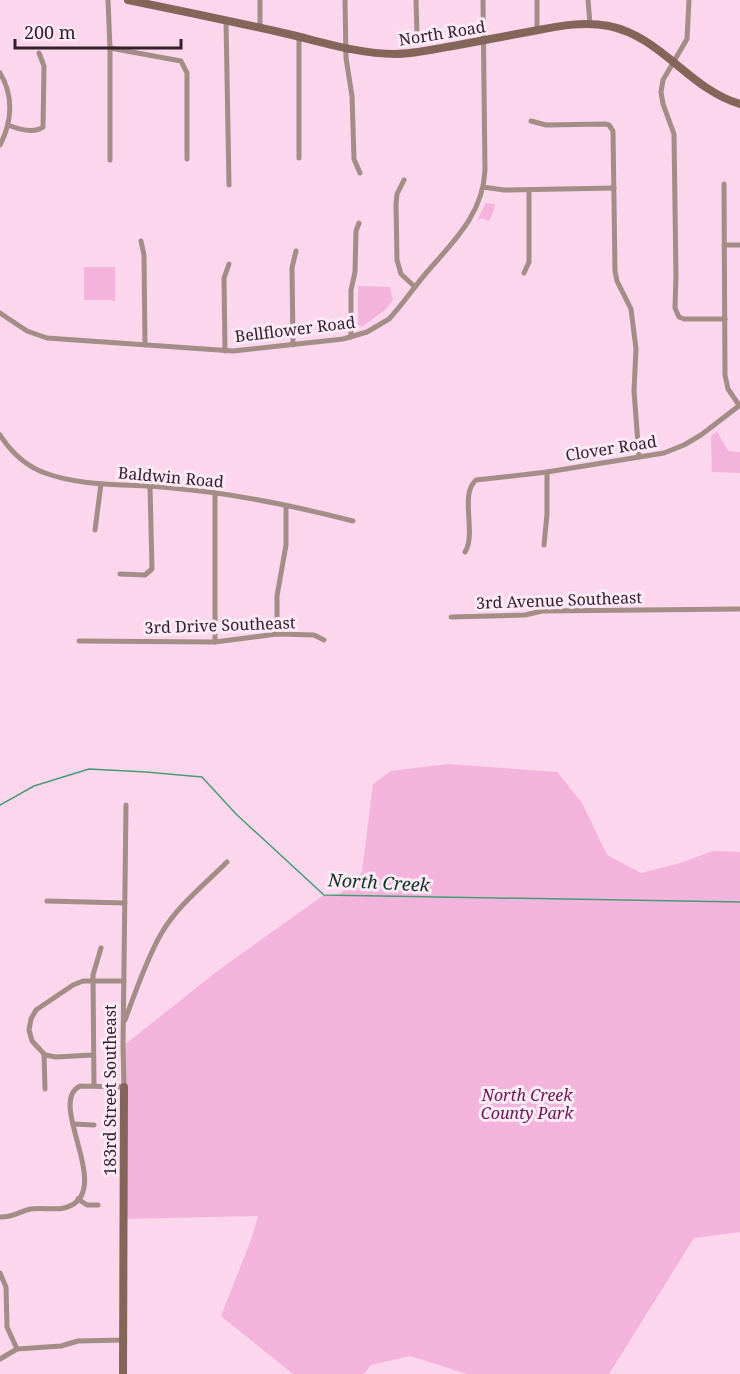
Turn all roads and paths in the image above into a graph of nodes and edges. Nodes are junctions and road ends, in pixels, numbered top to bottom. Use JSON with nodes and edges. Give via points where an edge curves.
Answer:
{"nodes":[{"id":1,"x":108,"y":0,"type":"edge"},
{"id":2,"x":129,"y":0,"type":"edge"},
{"id":3,"x":260,"y":0,"type":"edge"},
{"id":4,"x":345,"y":0,"type":"edge"},
{"id":5,"x":417,"y":0,"type":"edge"},
{"id":6,"x":483,"y":0,"type":"edge"},
{"id":7,"x":537,"y":0,"type":"edge"},
{"id":8,"x":588,"y":0,"type":"edge"},
{"id":9,"x":689,"y":0,"type":"edge"},
{"id":10,"x":226,"y":20,"type":"junction"},
{"id":11,"x":590,"y":24,"type":"junction"},
{"id":12,"x":260,"y":28,"type":"junction"},
{"id":13,"x":537,"y":30,"type":"junction"},
{"id":14,"x":417,"y":33,"type":"dead end"},
{"id":15,"x":299,"y":37,"type":"junction"},
{"id":16,"x":483,"y":40,"type":"junction"},
{"id":17,"x":110,"y":48,"type":"junction"},
{"id":18,"x":346,"y":48,"type":"junction"},
{"id":19,"x":39,"y":53,"type":"dead end"},
{"id":20,"x":674,"y":61,"type":"junction"},
{"id":21,"x":0,"y":73,"type":"edge"},
{"id":22,"x":740,"y":104,"type":"edge"},
{"id":23,"x":531,"y":120,"type":"dead end"},
{"id":24,"x":8,"y":125,"type":"junction"},
{"id":25,"x":0,"y":145,"type":"edge"},
{"id":26,"x":299,"y":158,"type":"dead end"},
{"id":27,"x":187,"y":159,"type":"dead end"},
{"id":28,"x":110,"y":160,"type":"dead end"},
{"id":29,"x":360,"y":173,"type":"dead end"},
{"id":30,"x":404,"y":180,"type":"dead end"},
{"id":31,"x":724,"y":184,"type":"dead end"},
{"id":32,"x":229,"y":185,"type":"dead end"},
{"id":33,"x":483,"y":187,"type":"junction"},
{"id":34,"x":614,"y":188,"type":"junction"},
{"id":35,"x":529,"y":190,"type":"junction"},
{"id":36,"x":360,"y":223,"type":"dead end"},
{"id":37,"x":141,"y":242,"type":"dead end"},
{"id":38,"x":724,"y":245,"type":"junction"},
{"id":39,"x":740,"y":245,"type":"edge"},
{"id":40,"x":296,"y":251,"type":"dead end"},
{"id":41,"x":229,"y":264,"type":"dead end"},
{"id":42,"x":524,"y":273,"type":"dead end"},
{"id":43,"x":415,"y":287,"type":"junction"},
{"id":44,"x":0,"y":313,"type":"edge"},
{"id":45,"x":725,"y":319,"type":"junction"},
{"id":46,"x":351,"y":337,"type":"junction"},
{"id":47,"x":145,"y":345,"type":"junction"},
{"id":48,"x":293,"y":345,"type":"junction"},
{"id":49,"x":225,"y":351,"type":"junction"},
{"id":50,"x":740,"y":405,"type":"edge"},
{"id":51,"x":0,"y":435,"type":"edge"},
{"id":52,"x":639,"y":457,"type":"junction"},
{"id":53,"x":547,"y":472,"type":"junction"},
{"id":54,"x":101,"y":484,"type":"junction"},
{"id":55,"x":150,"y":486,"type":"junction"},
{"id":56,"x":215,"y":494,"type":"junction"},
{"id":57,"x":286,"y":506,"type":"junction"},
{"id":58,"x":353,"y":521,"type":"dead end"},
{"id":59,"x":95,"y":530,"type":"dead end"},
{"id":60,"x":544,"y":545,"type":"dead end"},
{"id":61,"x":465,"y":552,"type":"dead end"},
{"id":62,"x":120,"y":574,"type":"dead end"},
{"id":63,"x":740,"y":609,"type":"edge"},
{"id":64,"x":451,"y":617,"type":"dead end"},
{"id":65,"x":277,"y":634,"type":"junction"},
{"id":66,"x":324,"y":640,"type":"dead end"},
{"id":67,"x":79,"y":641,"type":"dead end"},
{"id":68,"x":215,"y":642,"type":"junction"},
{"id":69,"x":126,"y":805,"type":"dead end"},
{"id":70,"x":228,"y":862,"type":"dead end"},
{"id":71,"x":47,"y":901,"type":"dead end"},
{"id":72,"x":125,"y":903,"type":"junction"},
{"id":73,"x":101,"y":948,"type":"dead end"},
{"id":74,"x":93,"y":981,"type":"junction"},
{"id":75,"x":124,"y":981,"type":"junction"},
{"id":76,"x":123,"y":1024,"type":"junction"},
{"id":77,"x":44,"y":1054,"type":"junction"},
{"id":78,"x":93,"y":1055,"type":"junction"},
{"id":79,"x":94,"y":1086,"type":"junction"},
{"id":80,"x":124,"y":1087,"type":"junction"},
{"id":81,"x":45,"y":1089,"type":"dead end"},
{"id":82,"x":72,"y":1124,"type":"junction"},
{"id":83,"x":94,"y":1125,"type":"dead end"},
{"id":84,"x":80,"y":1198,"type":"junction"},
{"id":85,"x":98,"y":1205,"type":"dead end"},
{"id":86,"x":0,"y":1217,"type":"edge"},
{"id":87,"x":0,"y":1273,"type":"edge"},
{"id":88,"x":123,"y":1340,"type":"junction"},
{"id":89,"x":17,"y":1349,"type":"junction"},
{"id":90,"x":0,"y":1359,"type":"edge"},
{"id":91,"x":123,"y":1374,"type":"edge"}],
"edges":[{"from":1,"to":17,"type":"street"},
{"from":2,"to":10,"type":"street","name":"North Road"},
{"from":3,"to":12,"type":"street"},
{"from":4,"to":18,"type":"street"},
{"from":5,"to":14,"type":"street"},
{"from":6,"to":16,"type":"street","name":"Bellflower Road"},
{"from":7,"to":13,"type":"street"},
{"from":8,"to":11,"type":"street"},
{"from":9,"to":20,"type":"street","via":[[687,39]]},
{"from":10,"to":12,"type":"street","name":"North Road"},
{"from":10,"to":32,"type":"street"},
{"from":11,"to":13,"type":"street","name":"North Road"},
{"from":11,"to":20,"type":"street","name":"North Road","via":[[636,35]]},
{"from":12,"to":15,"type":"street","name":"North Road"},
{"from":13,"to":16,"type":"street","name":"North Road"},
{"from":15,"to":18,"type":"street","name":"North Road"},
{"from":15,"to":26,"type":"street"},
{"from":16,"to":18,"type":"street","name":"North Road","via":[[401,54]]},
{"from":16,"to":33,"type":"street","name":"Bellflower Road"},
{"from":17,"to":27,"type":"street","via":[[182,60],[187,73]]},
{"from":17,"to":28,"type":"street"},
{"from":18,"to":29,"type":"street","via":[[354,159]]},
{"from":19,"to":24,"type":"street","via":[[44,66],[43,127],[34,131]]},
{"from":20,"to":22,"type":"street","name":"North Road","via":[[704,87]]},
{"from":20,"to":45,"type":"street","via":[[661,92],[674,134],[675,308],[684,319]]},
{"from":21,"to":24,"type":"street","via":[[10,98]]},
{"from":23,"to":34,"type":"street","via":[[546,125],[609,125],[613,131]]},
{"from":24,"to":25,"type":"street"},
{"from":30,"to":43,"type":"street","via":[[396,204],[397,260],[401,274]]},
{"from":31,"to":38,"type":"street"},
{"from":33,"to":35,"type":"street"},
{"from":33,"to":43,"type":"street","name":"Bellflower Road","via":[[466,227]]},
{"from":34,"to":35,"type":"street"},
{"from":34,"to":52,"type":"street","via":[[615,271],[631,309],[636,349],[634,391]]},
{"from":35,"to":42,"type":"street","via":[[529,262]]},
{"from":36,"to":46,"type":"street","via":[[351,290]]},
{"from":37,"to":47,"type":"street"},
{"from":38,"to":39,"type":"street"},
{"from":38,"to":45,"type":"street"},
{"from":40,"to":48,"type":"street","via":[[292,268]]},
{"from":41,"to":49,"type":"street","via":[[224,278]]},
{"from":43,"to":46,"type":"street","name":"Bellflower Road","via":[[390,319]]},
{"from":44,"to":47,"type":"street","name":"Bellflower Road","via":[[27,331],[47,338]]},
{"from":45,"to":50,"type":"street","via":[[726,382]]},
{"from":46,"to":48,"type":"street","name":"Bellflower Road"},
{"from":47,"to":49,"type":"street","name":"Bellflower Road"},
{"from":48,"to":49,"type":"street","name":"Bellflower Road"},
{"from":50,"to":52,"type":"street","name":"Clover Road","via":[[684,445]]},
{"from":51,"to":54,"type":"street","name":"Baldwin Road","via":[[16,455],[38,471]]},
{"from":52,"to":53,"type":"street","name":"Clover Road"},
{"from":53,"to":60,"type":"street"},
{"from":53,"to":61,"type":"street","name":"Clover Road","via":[[472,483],[470,542]]},
{"from":54,"to":55,"type":"street","name":"Baldwin Road"},
{"from":54,"to":59,"type":"street"},
{"from":55,"to":56,"type":"street","name":"Baldwin Road"},
{"from":55,"to":62,"type":"street","via":[[152,568],[145,575]]},
{"from":56,"to":57,"type":"street","name":"Baldwin Road"},
{"from":56,"to":68,"type":"street"},
{"from":57,"to":58,"type":"street","name":"Baldwin Road"},
{"from":57,"to":65,"type":"street"},
{"from":63,"to":64,"type":"street","name":"3rd Avenue Southeast","via":[[542,611]]},
{"from":65,"to":66,"type":"street","name":"3rd Drive Southeast","via":[[314,635]]},
{"from":65,"to":68,"type":"street","name":"3rd Drive Southeast"},
{"from":67,"to":68,"type":"street","name":"3rd Drive Southeast"},
{"from":69,"to":72,"type":"street","name":"183rd Street Southeast"},
{"from":70,"to":76,"type":"street","via":[[175,914],[161,934]]},
{"from":71,"to":72,"type":"street"},
{"from":72,"to":75,"type":"street","name":"183rd Street Southeast"},
{"from":73,"to":74,"type":"street"},
{"from":74,"to":75,"type":"street"},
{"from":74,"to":77,"type":"street","via":[[73,985],[36,1010],[29,1030],[32,1041]]},
{"from":74,"to":78,"type":"street"},
{"from":75,"to":76,"type":"street","name":"183rd Street Southeast"},
{"from":76,"to":80,"type":"street","name":"183rd Street Southeast"},
{"from":77,"to":78,"type":"street"},
{"from":77,"to":81,"type":"street"},
{"from":78,"to":79,"type":"street"},
{"from":79,"to":80,"type":"street"},
{"from":79,"to":82,"type":"street","via":[[75,1089]]},
{"from":80,"to":88,"type":"street","name":"183rd Street Southeast"},
{"from":82,"to":83,"type":"street"},
{"from":82,"to":84,"type":"street","via":[[84,1174]]},
{"from":84,"to":85,"type":"street","via":[[87,1204]]},
{"from":84,"to":86,"type":"street","via":[[66,1208],[29,1209]]},
{"from":87,"to":89,"type":"street","via":[[6,1287],[7,1327]]},
{"from":88,"to":89,"type":"street"},
{"from":88,"to":91,"type":"street","name":"183rd Street Southeast"},
{"from":89,"to":90,"type":"street"}]}
